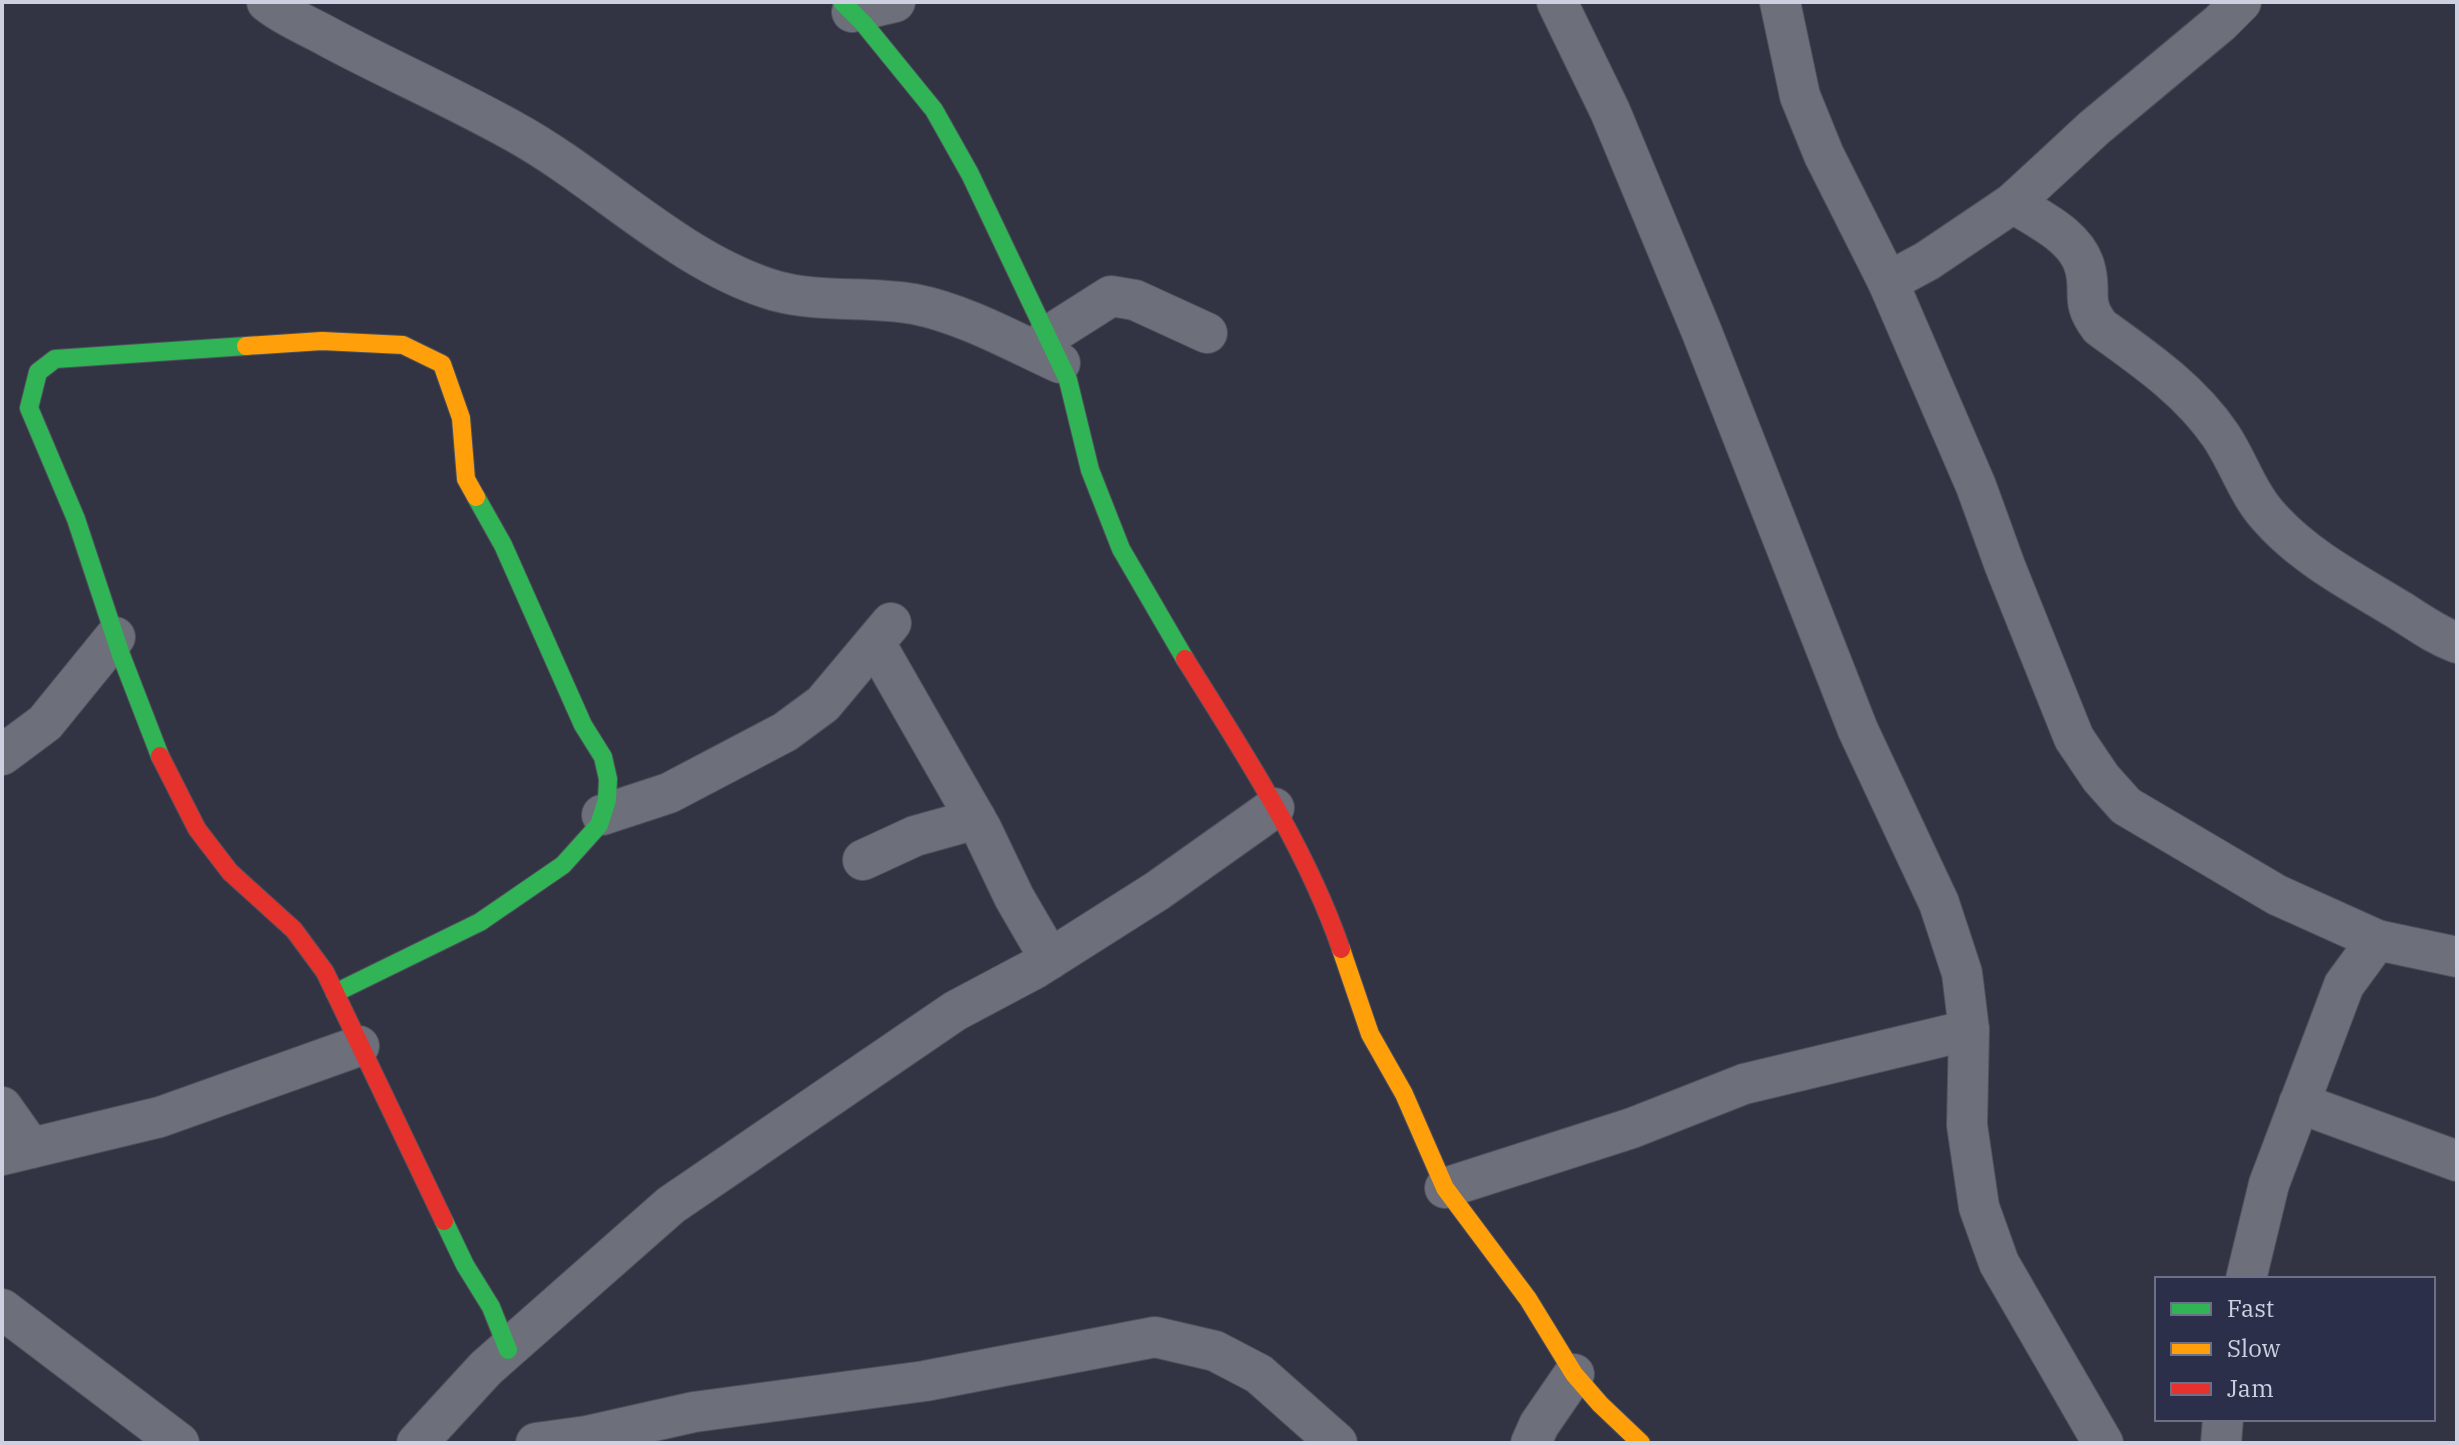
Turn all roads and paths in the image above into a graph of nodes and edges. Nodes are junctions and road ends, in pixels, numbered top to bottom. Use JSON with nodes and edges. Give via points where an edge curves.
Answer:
{"nodes":[{"id":1,"x":267,"y":2,"type":"edge"},
{"id":2,"x":895,"y":2,"type":"edge"},
{"id":3,"x":1557,"y":2,"type":"edge"},
{"id":4,"x":1780,"y":2,"type":"edge"},
{"id":5,"x":2241,"y":2,"type":"edge"},
{"id":6,"x":847,"y":7,"type":"edge"},
{"id":7,"x":2013,"y":203,"type":"junction"},
{"id":8,"x":1888,"y":282,"type":"junction"},
{"id":9,"x":1207,"y":333,"type":"dead end"},
{"id":10,"x":1054,"y":349,"type":"junction"},
{"id":11,"x":115,"y":637,"type":"junction"},
{"id":12,"x":2457,"y":643,"type":"edge"},
{"id":13,"x":2,"y":755,"type":"edge"},
{"id":14,"x":1274,"y":808,"type":"junction"},
{"id":15,"x":602,"y":815,"type":"junction"},
{"id":16,"x":976,"y":819,"type":"junction"},
{"id":17,"x":863,"y":860,"type":"dead end"},
{"id":18,"x":2377,"y":940,"type":"junction"},
{"id":19,"x":2457,"y":957,"type":"edge"},
{"id":20,"x":1050,"y":959,"type":"junction"},
{"id":21,"x":335,"y":993,"type":"junction"},
{"id":22,"x":1969,"y":1030,"type":"junction"},
{"id":23,"x":359,"y":1046,"type":"junction"},
{"id":24,"x":2299,"y":1103,"type":"junction"},
{"id":25,"x":2,"y":1107,"type":"edge"},
{"id":26,"x":16,"y":1151,"type":"edge"},
{"id":27,"x":2457,"y":1161,"type":"edge"},
{"id":28,"x":1445,"y":1188,"type":"junction"},
{"id":29,"x":2246,"y":1277,"type":"edge"},
{"id":30,"x":6,"y":1314,"type":"edge"},
{"id":31,"x":508,"y":1350,"type":"junction"},
{"id":32,"x":1574,"y":1374,"type":"junction"},
{"id":33,"x":2223,"y":1421,"type":"edge"},
{"id":34,"x":179,"y":1443,"type":"edge"},
{"id":35,"x":417,"y":1443,"type":"edge"},
{"id":36,"x":536,"y":1443,"type":"edge"},
{"id":37,"x":1337,"y":1443,"type":"edge"},
{"id":38,"x":1531,"y":1443,"type":"edge"},
{"id":39,"x":1641,"y":1443,"type":"edge"},
{"id":40,"x":2103,"y":1443,"type":"edge"},
{"id":41,"x":2221,"y":1443,"type":"edge"}],
"edges":[{"from":1,"to":10,"type":"street","via":[[514,131],[680,245],[737,276],[778,291],[822,298],[913,304]]},
{"from":2,"to":6,"type":"street"},
{"from":3,"to":22,"type":"street","via":[[1616,126],[1701,330],[1858,730],[1939,903],[1962,973]]},
{"from":4,"to":8,"type":"street","via":[[1800,96]]},
{"from":5,"to":7,"type":"street"},
{"from":6,"to":10,"type":"street","via":[[934,110]]},
{"from":7,"to":8,"type":"street"},
{"from":7,"to":12,"type":"street","via":[[2065,236],[2080,254],[2090,315],[2183,391],[2221,437],[2271,520],[2348,580],[2434,635]]},
{"from":8,"to":18,"type":"street","via":[[1976,486],[2074,738],[2101,778],[2126,806],[2204,853],[2277,895]]},
{"from":9,"to":10,"type":"street","via":[[1135,300],[1111,296]]},
{"from":10,"to":14,"type":"street","via":[[1068,380],[1090,470],[1121,549]]},
{"from":11,"to":13,"type":"street","via":[[45,723]]},
{"from":11,"to":15,"type":"street","via":[[76,519],[29,408],[38,372],[55,359],[86,356],[322,341],[403,345],[442,364],[461,418],[466,479],[503,545],[583,725],[603,757],[608,779]]},
{"from":11,"to":21,"type":"street","via":[[153,742],[197,829],[230,872],[294,930]]},
{"from":14,"to":20,"type":"street"},
{"from":14,"to":28,"type":"street","via":[[1330,918],[1370,1034],[1404,1094]]},
{"from":15,"to":16,"type":"street","via":[[669,793],[785,732],[823,704],[883,633]]},
{"from":15,"to":21,"type":"street","via":[[563,865],[490,915]]},
{"from":16,"to":17,"type":"street","via":[[915,836]]},
{"from":16,"to":20,"type":"street"},
{"from":18,"to":19,"type":"street"},
{"from":18,"to":24,"type":"street","via":[[2344,985]]},
{"from":20,"to":31,"type":"street","via":[[955,1011],[671,1205]]},
{"from":21,"to":23,"type":"street"},
{"from":22,"to":28,"type":"street","via":[[1744,1084],[1632,1128]]},
{"from":22,"to":40,"type":"street","via":[[1967,1125],[1979,1207],[1999,1263]]},
{"from":23,"to":26,"type":"street","via":[[160,1117]]},
{"from":23,"to":31,"type":"street"},
{"from":24,"to":27,"type":"street"},
{"from":24,"to":29,"type":"street","via":[[2269,1184]]},
{"from":25,"to":26,"type":"street"},
{"from":28,"to":32,"type":"street","via":[[1528,1299]]},
{"from":30,"to":34,"type":"street"},
{"from":31,"to":35,"type":"street"},
{"from":32,"to":38,"type":"street"},
{"from":32,"to":39,"type":"street"},
{"from":33,"to":41,"type":"street"},
{"from":36,"to":37,"type":"street","via":[[694,1412],[925,1381],[1155,1337],[1215,1351],[1259,1374]]}]}
